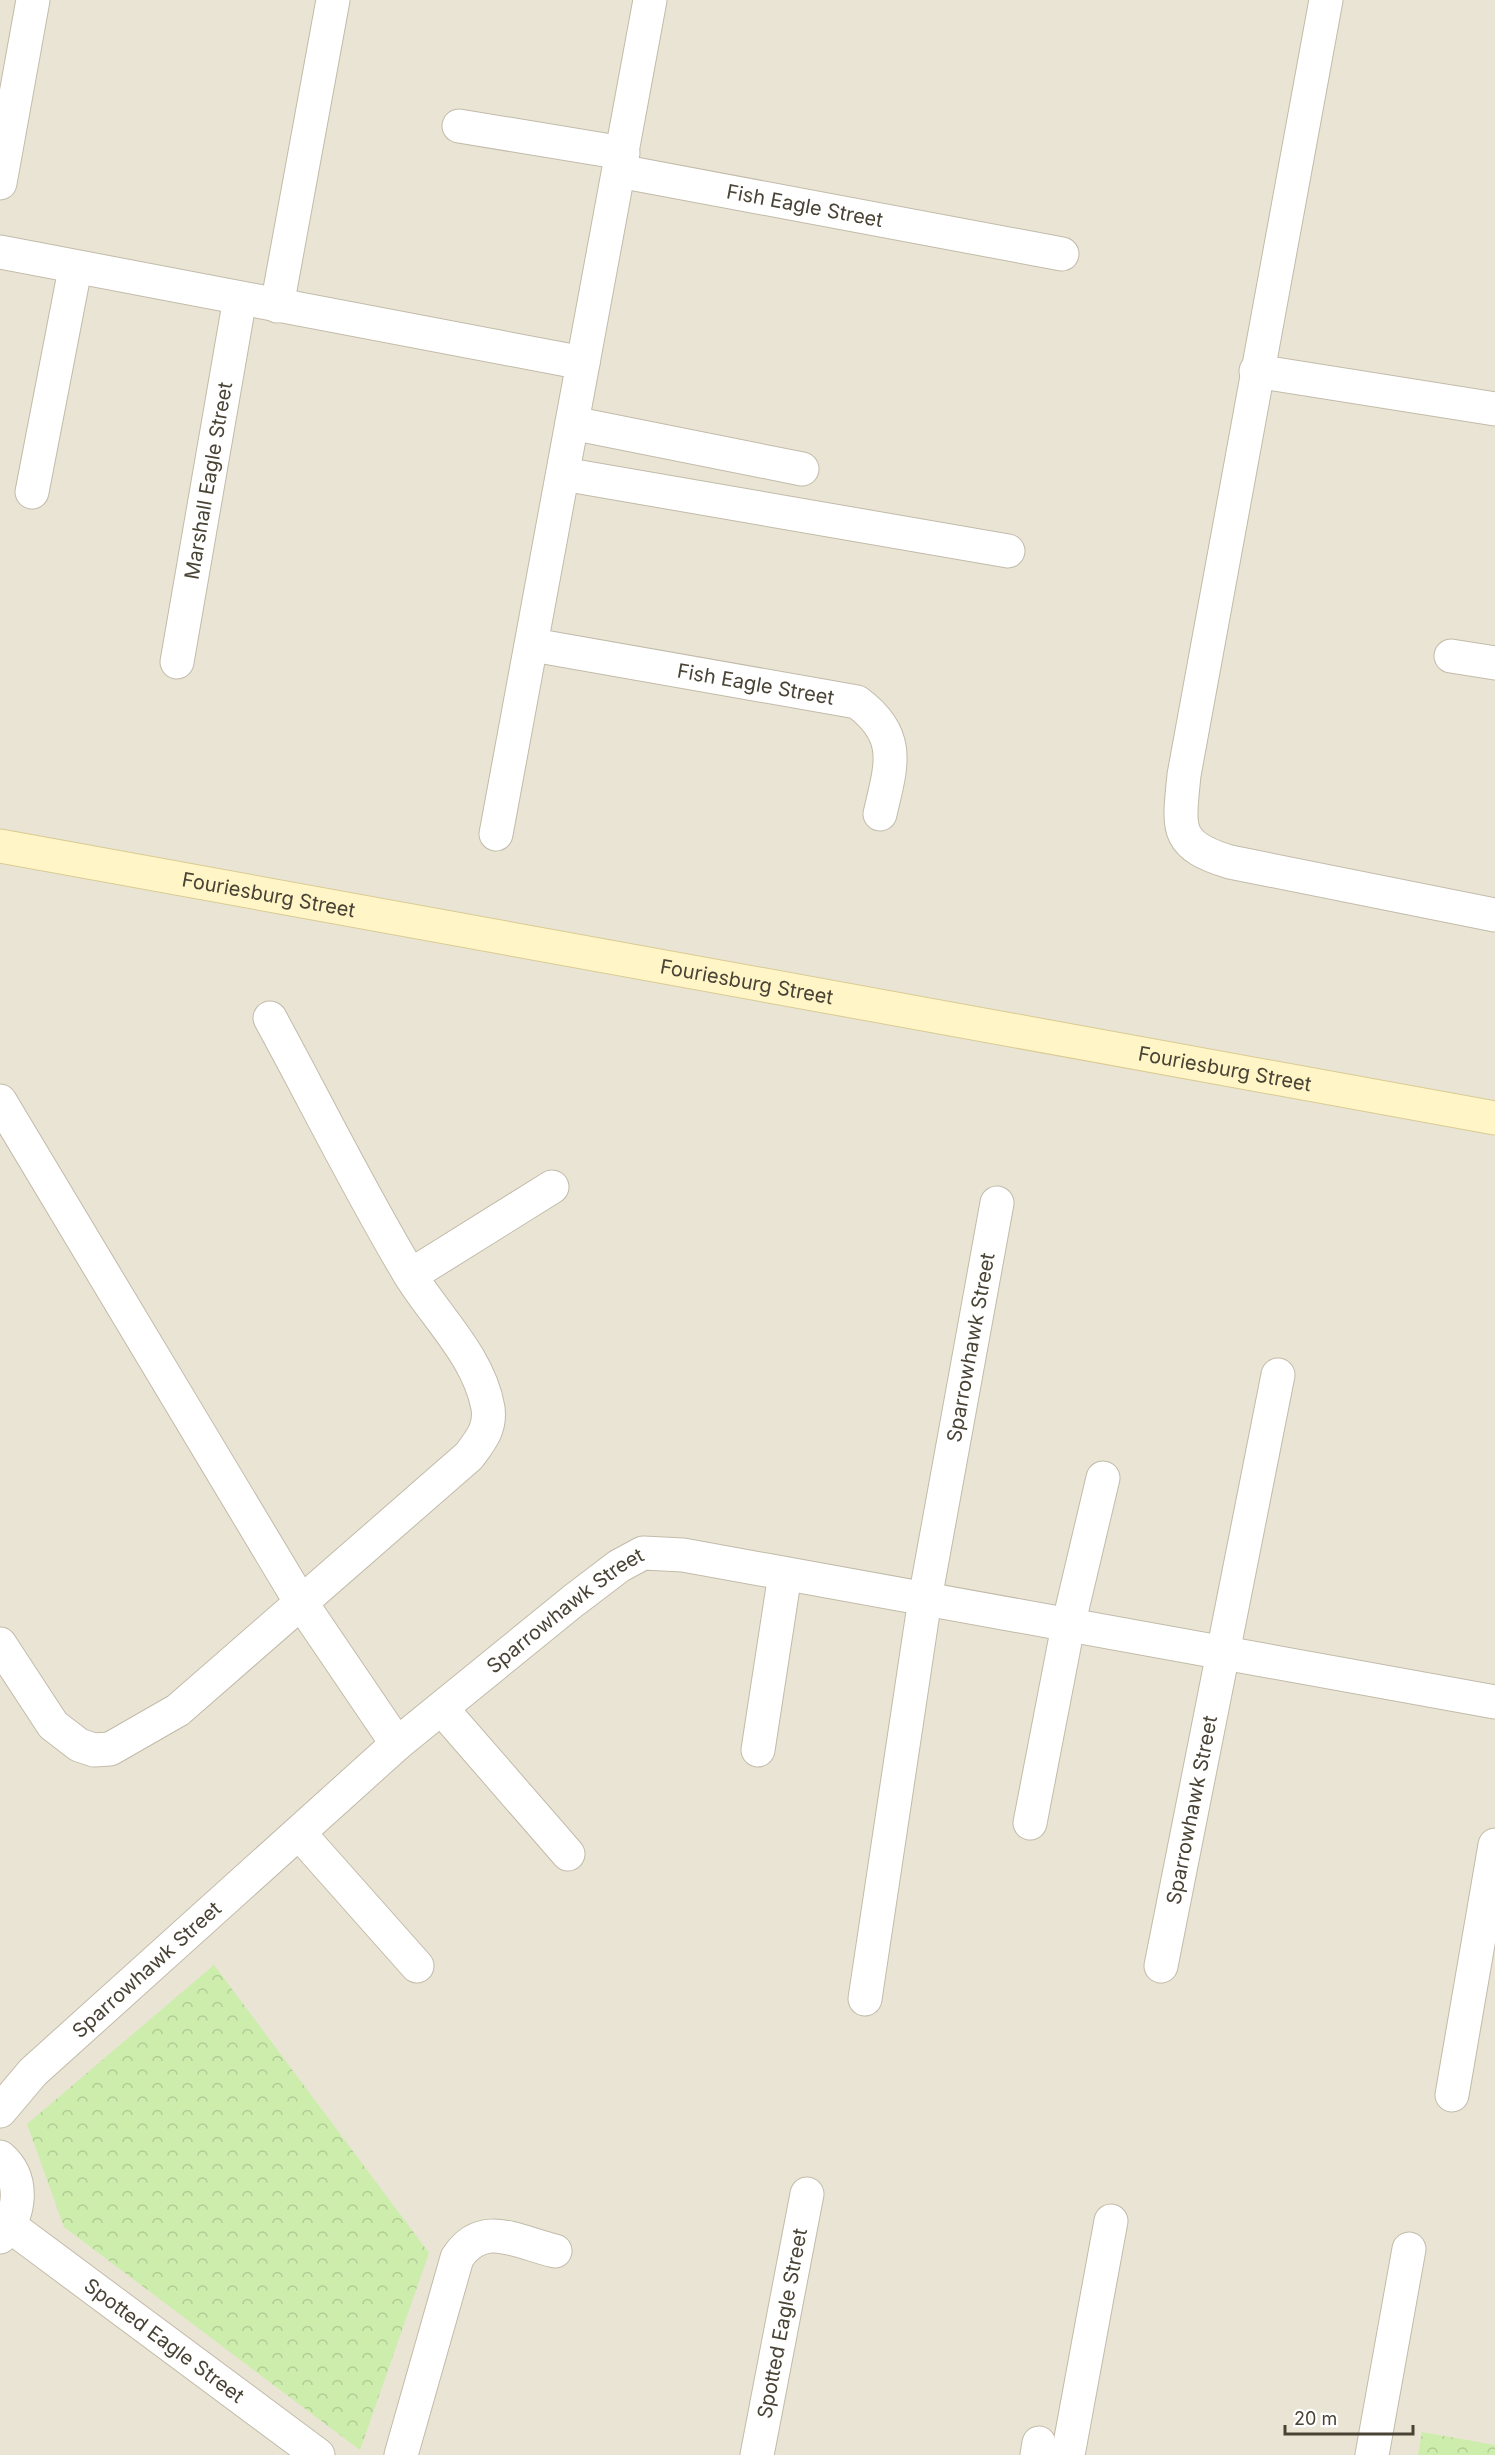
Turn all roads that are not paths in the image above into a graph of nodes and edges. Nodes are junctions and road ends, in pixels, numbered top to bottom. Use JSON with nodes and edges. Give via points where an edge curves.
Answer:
{"nodes":[{"id":1,"x":33,"y":0,"type":"edge"},
{"id":2,"x":333,"y":0,"type":"edge"},
{"id":3,"x":650,"y":0,"type":"edge"},
{"id":4,"x":1326,"y":0,"type":"edge"},
{"id":5,"x":459,"y":126,"type":"dead end"},
{"id":6,"x":621,"y":162,"type":"junction"},
{"id":7,"x":0,"y":183,"type":"edge"},
{"id":8,"x":0,"y":252,"type":"edge"},
{"id":9,"x":1062,"y":254,"type":"dead end"},
{"id":10,"x":75,"y":269,"type":"junction"},
{"id":11,"x":240,"y":298,"type":"junction"},
{"id":12,"x":277,"y":306,"type":"junction"},
{"id":13,"x":583,"y":363,"type":"junction"},
{"id":14,"x":1256,"y":371,"type":"junction"},
{"id":15,"x":1495,"y":409,"type":"edge"},
{"id":16,"x":572,"y":423,"type":"junction"},
{"id":17,"x":802,"y":469,"type":"dead end"},
{"id":18,"x":563,"y":474,"type":"junction"},
{"id":19,"x":32,"y":492,"type":"dead end"},
{"id":20,"x":1008,"y":551,"type":"dead end"},
{"id":21,"x":532,"y":645,"type":"junction"},
{"id":22,"x":1451,"y":656,"type":"dead end"},
{"id":23,"x":177,"y":662,"type":"dead end"},
{"id":24,"x":1495,"y":663,"type":"edge"},
{"id":25,"x":880,"y":814,"type":"dead end"},
{"id":26,"x":496,"y":834,"type":"dead end"},
{"id":27,"x":0,"y":846,"type":"edge"},
{"id":28,"x":1495,"y":915,"type":"edge"},
{"id":29,"x":270,"y":1018,"type":"dead end"},
{"id":30,"x":0,"y":1101,"type":"edge"},
{"id":31,"x":1495,"y":1118,"type":"edge"},
{"id":32,"x":552,"y":1187,"type":"dead end"},
{"id":33,"x":996,"y":1203,"type":"dead end"},
{"id":34,"x":411,"y":1275,"type":"junction"},
{"id":35,"x":1278,"y":1375,"type":"dead end"},
{"id":36,"x":1103,"y":1478,"type":"dead end"},
{"id":37,"x":785,"y":1574,"type":"junction"},
{"id":38,"x":925,"y":1599,"type":"junction"},
{"id":39,"x":300,"y":1602,"type":"junction"},
{"id":40,"x":1068,"y":1626,"type":"junction"},
{"id":41,"x":0,"y":1644,"type":"edge"},
{"id":42,"x":1223,"y":1654,"type":"junction"},
{"id":43,"x":1495,"y":1702,"type":"edge"},
{"id":44,"x":442,"y":1708,"type":"junction"},
{"id":45,"x":397,"y":1744,"type":"junction"},
{"id":46,"x":758,"y":1750,"type":"dead end"},
{"id":47,"x":1030,"y":1822,"type":"dead end"},
{"id":48,"x":299,"y":1833,"type":"junction"},
{"id":49,"x":1495,"y":1845,"type":"edge"},
{"id":50,"x":568,"y":1854,"type":"dead end"},
{"id":51,"x":417,"y":1966,"type":"dead end"},
{"id":52,"x":1161,"y":1966,"type":"dead end"},
{"id":53,"x":864,"y":1999,"type":"dead end"},
{"id":54,"x":1452,"y":2096,"type":"dead end"},
{"id":55,"x":0,"y":2111,"type":"edge"},
{"id":56,"x":0,"y":2157,"type":"edge"},
{"id":57,"x":807,"y":2194,"type":"dead end"},
{"id":58,"x":1111,"y":2221,"type":"dead end"},
{"id":59,"x":5,"y":2231,"type":"edge"},
{"id":60,"x":1409,"y":2248,"type":"dead end"},
{"id":61,"x":555,"y":2251,"type":"dead end"},
{"id":62,"x":1048,"y":2451,"type":"edge"},
{"id":63,"x":318,"y":2455,"type":"edge"},
{"id":64,"x":401,"y":2455,"type":"edge"},
{"id":65,"x":757,"y":2455,"type":"edge"},
{"id":66,"x":1372,"y":2455,"type":"edge"}],
"edges":[{"from":1,"to":7,"type":"street"},
{"from":2,"to":12,"type":"street"},
{"from":3,"to":6,"type":"street"},
{"from":4,"to":14,"type":"street"},
{"from":5,"to":6,"type":"street","name":"Fish Eagle Street"},
{"from":6,"to":9,"type":"street","name":"Fish Eagle Street"},
{"from":6,"to":13,"type":"street"},
{"from":8,"to":10,"type":"street"},
{"from":10,"to":11,"type":"street"},
{"from":10,"to":19,"type":"street"},
{"from":11,"to":12,"type":"street"},
{"from":11,"to":23,"type":"street","name":"Marshall Eagle Street"},
{"from":12,"to":13,"type":"street"},
{"from":13,"to":16,"type":"street"},
{"from":14,"to":15,"type":"street"},
{"from":14,"to":28,"type":"street","via":[[1184,775],[1180,824],[1185,838],[1196,849],[1230,862]]},
{"from":16,"to":17,"type":"street"},
{"from":16,"to":18,"type":"street"},
{"from":18,"to":20,"type":"street"},
{"from":18,"to":21,"type":"street"},
{"from":21,"to":25,"type":"street","name":"Fish Eagle Street","via":[[857,702],[882,729],[892,760]]},
{"from":21,"to":26,"type":"street"},
{"from":22,"to":24,"type":"street"},
{"from":27,"to":31,"type":"street","name":"Fouriesburg Street"},
{"from":29,"to":34,"type":"street"},
{"from":30,"to":39,"type":"street"},
{"from":32,"to":34,"type":"street"},
{"from":33,"to":38,"type":"street","name":"Sparrowhawk Street"},
{"from":34,"to":39,"type":"street","via":[[479,1378],[488,1409],[485,1434],[469,1456]]},
{"from":35,"to":42,"type":"street","name":"Sparrowhawk Street"},
{"from":36,"to":40,"type":"street"},
{"from":37,"to":38,"type":"street","name":"Sparrowhawk Street"},
{"from":37,"to":44,"type":"street","name":"Sparrowhawk Street","via":[[683,1555],[643,1553],[573,1601]]},
{"from":37,"to":46,"type":"street"},
{"from":38,"to":40,"type":"street","name":"Sparrowhawk Street"},
{"from":38,"to":53,"type":"street","name":"Sparrowhawk Street"},
{"from":39,"to":41,"type":"street","via":[[178,1710],[110,1749],[94,1750],[80,1745],[53,1725]]},
{"from":39,"to":45,"type":"street"},
{"from":40,"to":42,"type":"street","name":"Sparrowhawk Street"},
{"from":40,"to":47,"type":"street"},
{"from":42,"to":43,"type":"street","name":"Sparrowhawk Street"},
{"from":42,"to":52,"type":"street","name":"Sparrowhawk Street"},
{"from":44,"to":45,"type":"street","name":"Sparrowhawk Street"},
{"from":44,"to":50,"type":"street"},
{"from":45,"to":48,"type":"street","name":"Sparrowhawk Street"},
{"from":48,"to":51,"type":"street"},
{"from":48,"to":55,"type":"street","name":"Sparrowhawk Street","via":[[33,2072]]},
{"from":49,"to":54,"type":"street"},
{"from":56,"to":59,"type":"street","via":[[15,2178],[17,2191],[16,2211]]},
{"from":57,"to":65,"type":"street","name":"Spotted Eagle Street"},
{"from":58,"to":62,"type":"street"},
{"from":59,"to":63,"type":"street","name":"Spotted Eagle Street"},
{"from":60,"to":66,"type":"street"},
{"from":61,"to":64,"type":"street","via":[[492,2235],[482,2236],[463,2248]]}]}
